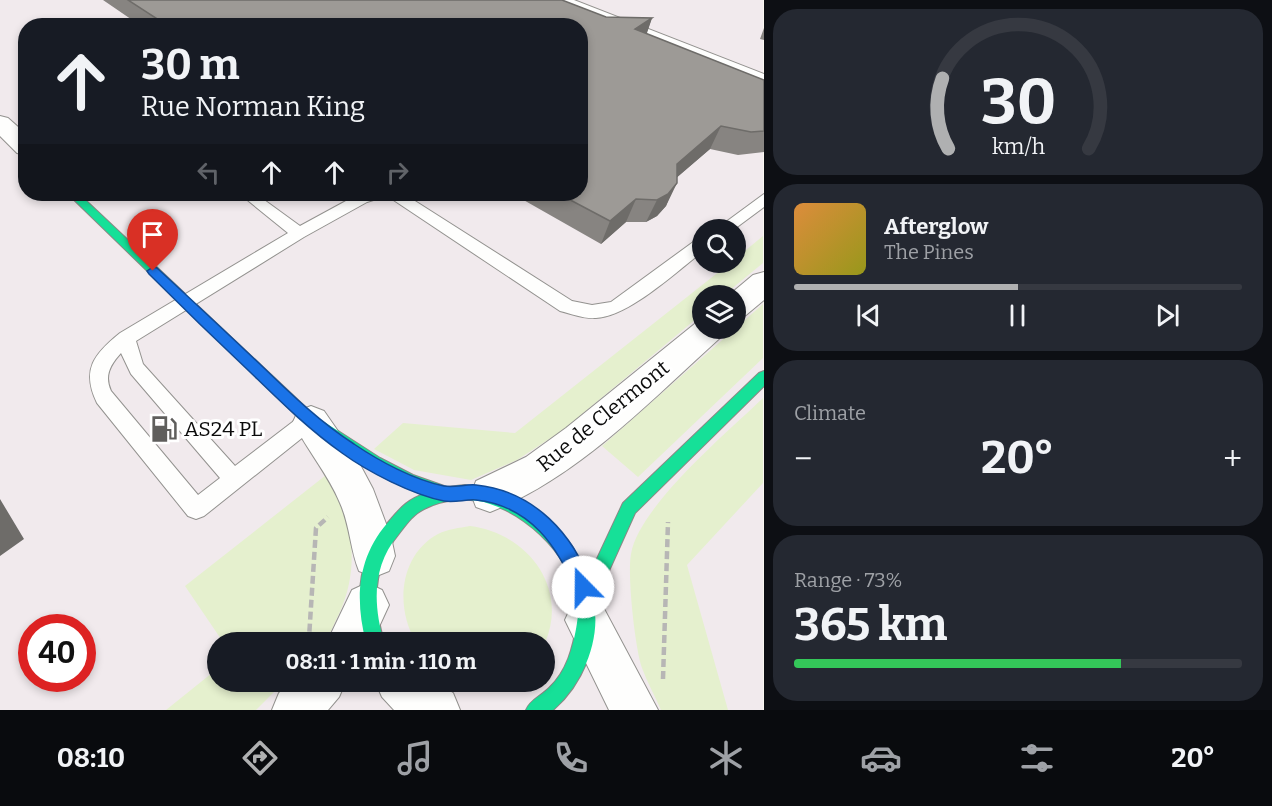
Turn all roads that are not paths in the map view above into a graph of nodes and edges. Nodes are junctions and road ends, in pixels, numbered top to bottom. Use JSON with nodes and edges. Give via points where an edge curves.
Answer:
{"nodes":[{"id":1,"x":565,"y":0,"type":"edge"},
{"id":2,"x":764,"y":78,"type":"edge"},
{"id":3,"x":0,"y":123,"type":"edge"},
{"id":4,"x":18,"y":140,"type":"edge"},
{"id":5,"x":764,"y":199,"type":"edge"},
{"id":6,"x":80,"y":201,"type":"edge"},
{"id":7,"x":257,"y":201,"type":"edge"},
{"id":8,"x":357,"y":201,"type":"edge"},
{"id":9,"x":405,"y":201,"type":"edge"},
{"id":10,"x":737,"y":219,"type":"edge"},
{"id":11,"x":299,"y":233,"type":"junction"},
{"id":12,"x":692,"y":251,"type":"edge"},
{"id":13,"x":764,"y":283,"type":"edge"},
{"id":14,"x":746,"y":298,"type":"edge"},
{"id":15,"x":185,"y":302,"type":"junction"},
{"id":16,"x":126,"y":338,"type":"junction"},
{"id":17,"x":697,"y":339,"type":"edge"},
{"id":18,"x":764,"y":377,"type":"edge"},
{"id":19,"x":310,"y":420,"type":"junction"},
{"id":20,"x":234,"y":479,"type":"junction"},
{"id":21,"x":446,"y":494,"type":"junction"},
{"id":22,"x":490,"y":495,"type":"junction"},
{"id":23,"x":374,"y":556,"type":"junction"},
{"id":24,"x":586,"y":611,"type":"junction"},
{"id":25,"x":364,"y":630,"type":"edge"},
{"id":26,"x":313,"y":692,"type":"edge"},
{"id":27,"x":409,"y":692,"type":"edge"},
{"id":28,"x":648,"y":697,"type":"edge"},
{"id":29,"x":296,"y":710,"type":"edge"},
{"id":30,"x":436,"y":710,"type":"edge"},
{"id":31,"x":536,"y":710,"type":"edge"}],
"edges":[{"from":1,"to":2,"type":"lane"},
{"from":3,"to":4,"type":"street"},
{"from":5,"to":10,"type":"lane"},
{"from":6,"to":15,"type":"street"},
{"from":7,"to":11,"type":"lane"},
{"from":8,"to":11,"type":"lane"},
{"from":9,"to":12,"type":"lane","via":[[566,306],[588,313],[617,307]]},
{"from":11,"to":15,"type":"lane"},
{"from":13,"to":14,"type":"street"},
{"from":15,"to":16,"type":"lane"},
{"from":15,"to":19,"type":"street"},
{"from":16,"to":20,"type":"lane","via":[[130,359],[137,369]]},
{"from":16,"to":20,"type":"lane","via":[[98,368],[98,389],[104,398],[196,509]]},
{"from":17,"to":22,"type":"street","name":"Rue de Clermont","via":[[579,440],[539,469]]},
{"from":18,"to":24,"type":"street","via":[[629,508]]},
{"from":19,"to":20,"type":"lane"},
{"from":19,"to":21,"type":"street","via":[[373,464]]},
{"from":19,"to":23,"type":"street","via":[[363,506]]},
{"from":21,"to":22,"type":"street"},
{"from":21,"to":23,"type":"street","via":[[421,503],[398,520]]},
{"from":22,"to":24,"type":"street","via":[[523,508],[553,532],[578,572]]},
{"from":23,"to":25,"type":"street"},
{"from":24,"to":28,"type":"street"},
{"from":24,"to":31,"type":"street","via":[[582,652],[576,667],[557,694]]},
{"from":26,"to":29,"type":"street"},
{"from":27,"to":30,"type":"street"}]}
